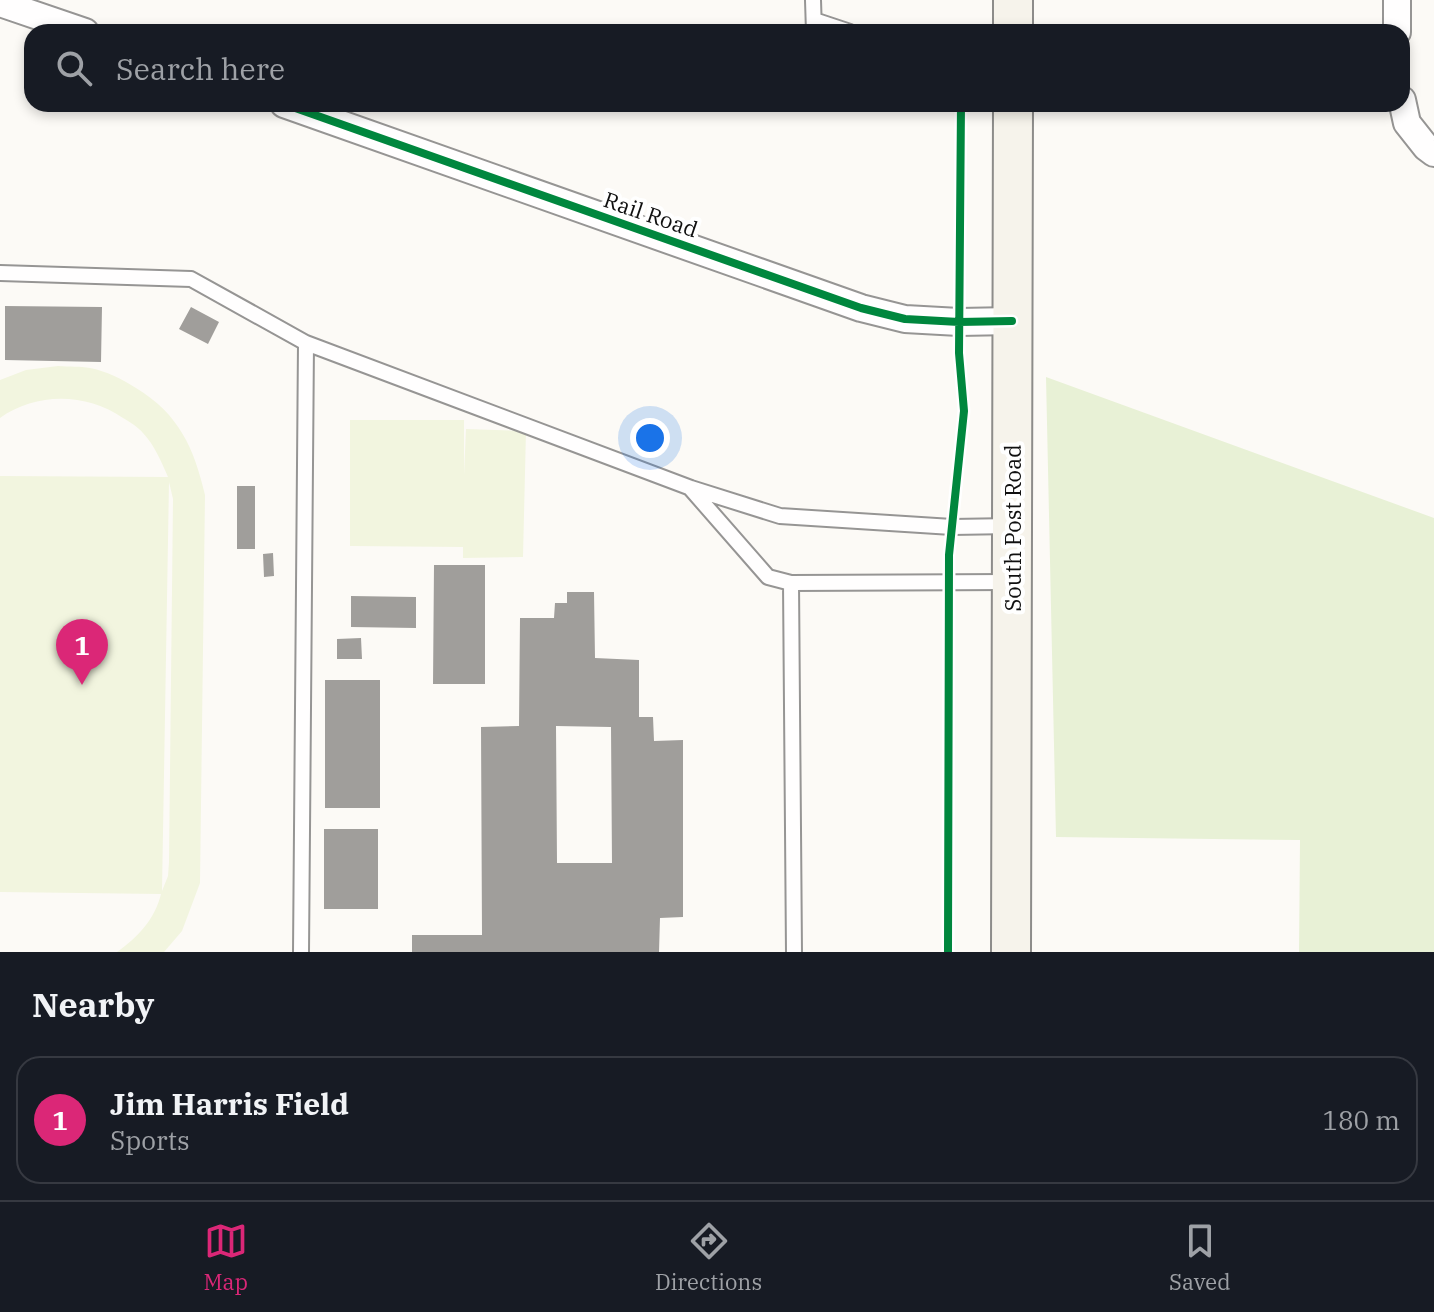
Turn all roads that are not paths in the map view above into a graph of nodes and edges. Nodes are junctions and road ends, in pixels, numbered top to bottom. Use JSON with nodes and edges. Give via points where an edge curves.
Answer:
{"nodes":[{"id":1,"x":813,"y":0,"type":"edge"},
{"id":2,"x":1013,"y":0,"type":"edge"},
{"id":3,"x":1397,"y":0,"type":"edge"},
{"id":4,"x":0,"y":3,"type":"edge"},
{"id":5,"x":62,"y":24,"type":"edge"},
{"id":6,"x":814,"y":24,"type":"edge"},
{"id":7,"x":1013,"y":24,"type":"edge"},
{"id":8,"x":1397,"y":24,"type":"edge"},
{"id":9,"x":307,"y":112,"type":"edge"},
{"id":10,"x":1013,"y":112,"type":"edge"},
{"id":11,"x":1405,"y":112,"type":"edge"},
{"id":12,"x":1434,"y":153,"type":"edge"},
{"id":13,"x":0,"y":273,"type":"edge"},
{"id":14,"x":1012,"y":321,"type":"junction"},
{"id":15,"x":306,"y":343,"type":"junction"},
{"id":16,"x":691,"y":488,"type":"junction"},
{"id":17,"x":1012,"y":526,"type":"junction"},
{"id":18,"x":1012,"y":582,"type":"junction"},
{"id":19,"x":791,"y":583,"type":"junction"},
{"id":20,"x":301,"y":952,"type":"edge"},
{"id":21,"x":794,"y":952,"type":"edge"},
{"id":22,"x":1011,"y":952,"type":"edge"}],
"edges":[{"from":1,"to":6,"type":"lane"},
{"from":2,"to":7,"type":"main road"},
{"from":3,"to":8,"type":"street"},
{"from":4,"to":5,"type":"street"},
{"from":9,"to":14,"type":"street","name":"Rail Road","via":[[861,308],[905,319]]},
{"from":10,"to":14,"type":"main road","name":"South Post Road"},
{"from":11,"to":12,"type":"street","via":[[1407,123]]},
{"from":13,"to":15,"type":"lane","via":[[191,279]]},
{"from":14,"to":17,"type":"main road","name":"South Post Road"},
{"from":15,"to":16,"type":"lane"},
{"from":15,"to":20,"type":"lane"},
{"from":16,"to":17,"type":"lane","via":[[780,516]]},
{"from":16,"to":19,"type":"lane","via":[[768,577]]},
{"from":17,"to":18,"type":"main road","name":"South Post Road"},
{"from":18,"to":19,"type":"lane"},
{"from":18,"to":22,"type":"main road","name":"South Post Road"},
{"from":19,"to":21,"type":"lane"}]}
